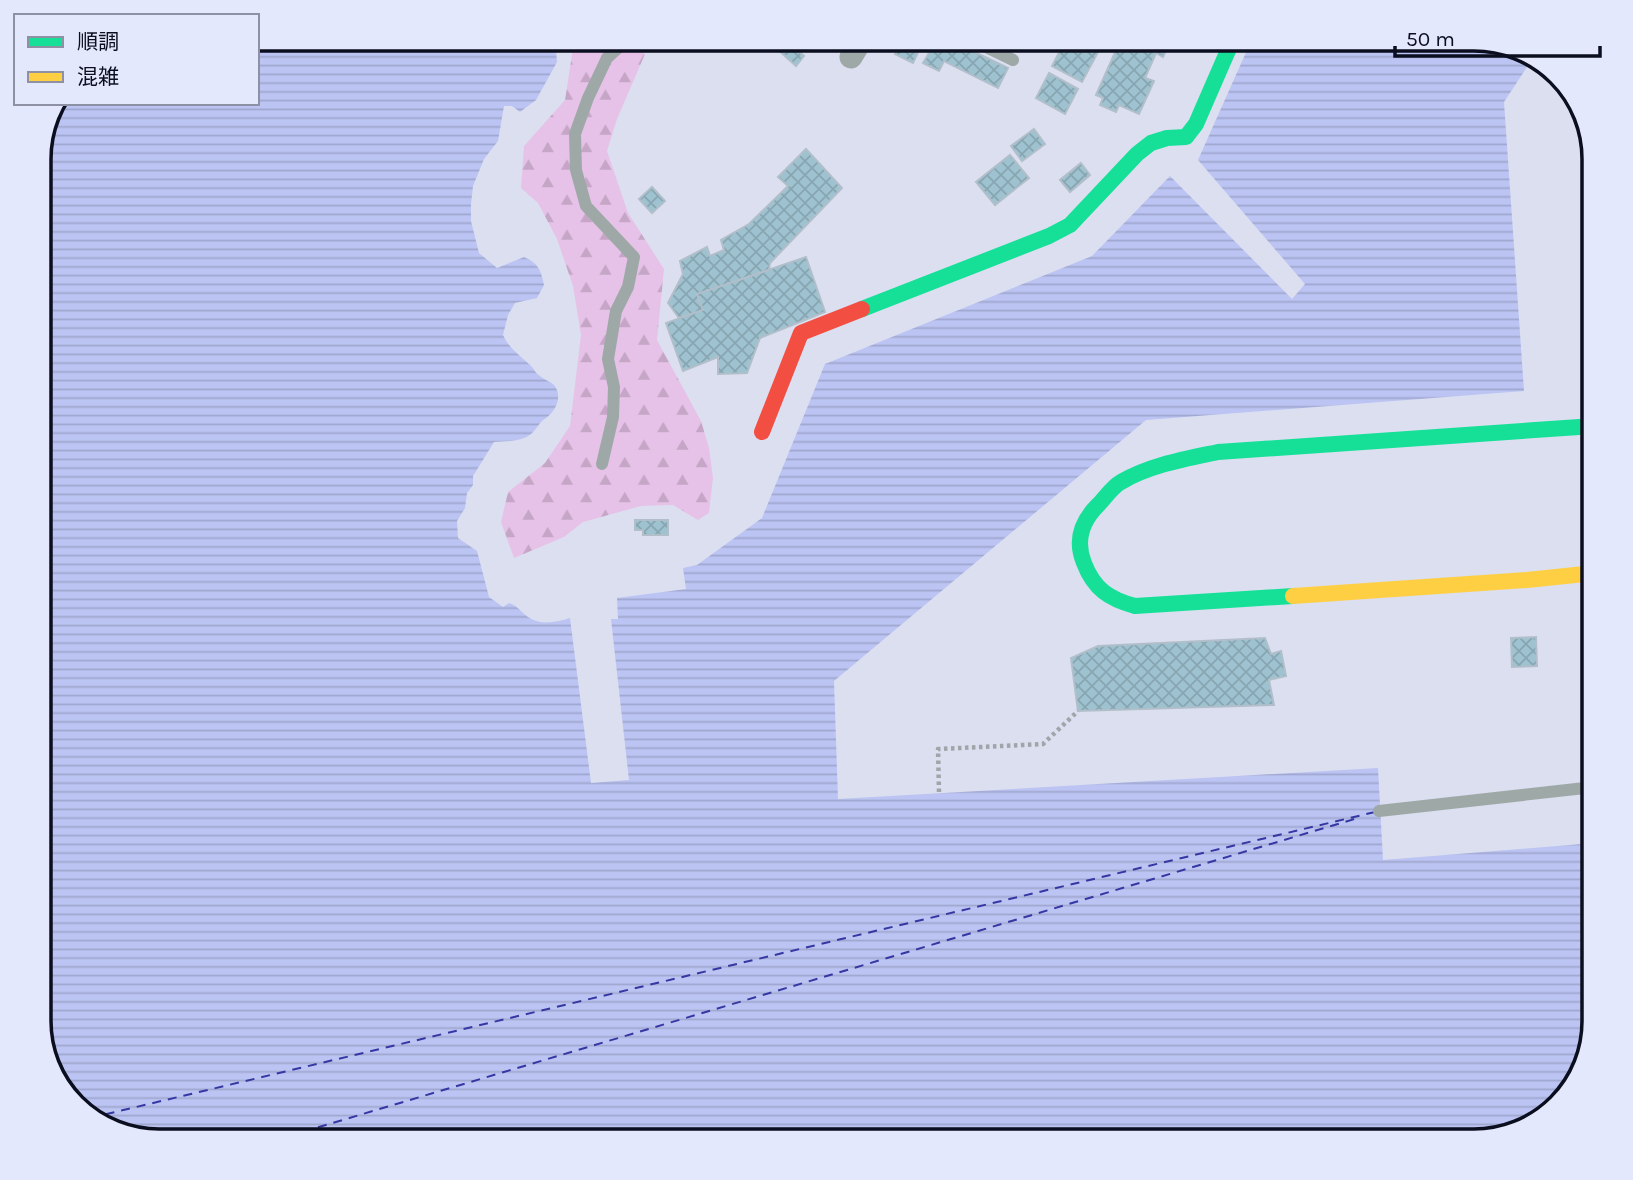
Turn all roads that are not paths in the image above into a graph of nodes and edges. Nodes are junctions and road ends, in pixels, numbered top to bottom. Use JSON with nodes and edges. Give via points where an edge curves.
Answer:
{"nodes":[{"id":1,"x":614,"y":51,"type":"edge"},
{"id":2,"x":995,"y":51,"type":"edge"},
{"id":3,"x":1227,"y":51,"type":"edge"},
{"id":4,"x":1013,"y":60,"type":"dead end"},
{"id":5,"x":1582,"y":427,"type":"edge"},
{"id":6,"x":762,"y":432,"type":"dead end"},
{"id":7,"x":602,"y":464,"type":"dead end"},
{"id":8,"x":1582,"y":574,"type":"edge"},
{"id":9,"x":1582,"y":788,"type":"edge"},
{"id":10,"x":1379,"y":811,"type":"dead end"}],
"edges":[{"from":1,"to":7,"type":"lane","via":[[587,98],[575,134],[576,170],[586,206],[634,257],[628,287],[616,311],[608,359],[614,387],[613,417]]},
{"from":2,"to":4,"type":"lane"},
{"from":3,"to":6,"type":"street","via":[[1186,137],[1152,143],[1137,154],[1070,225],[801,334]]},
{"from":5,"to":8,"type":"street","via":[[1219,452],[1170,462],[1119,483],[1088,515],[1079,534],[1090,578],[1114,600],[1135,606]]},
{"from":9,"to":10,"type":"lane"}]}
